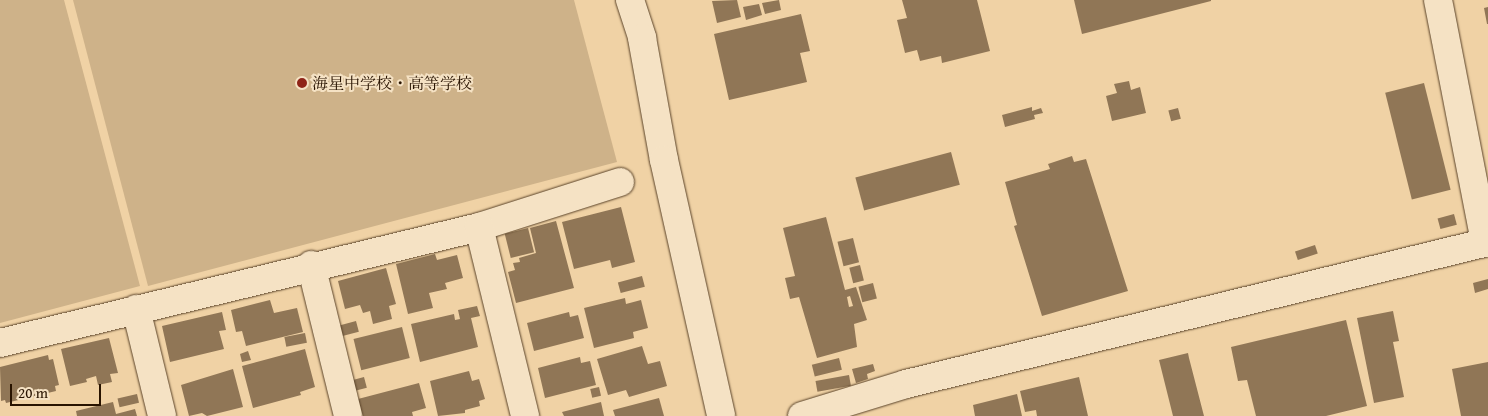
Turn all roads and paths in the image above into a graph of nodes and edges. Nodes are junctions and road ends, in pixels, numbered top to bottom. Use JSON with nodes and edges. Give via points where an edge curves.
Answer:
{"nodes":[{"id":1,"x":630,"y":0,"type":"edge"},
{"id":2,"x":1438,"y":0,"type":"edge"},
{"id":3,"x":620,"y":182,"type":"dead end"},
{"id":4,"x":479,"y":226,"type":"junction"},
{"id":5,"x":1486,"y":242,"type":"edge"},
{"id":6,"x":311,"y":265,"type":"junction"},
{"id":7,"x":136,"y":309,"type":"junction"},
{"id":8,"x":0,"y":343,"type":"edge"},
{"id":9,"x":162,"y":416,"type":"edge"},
{"id":10,"x":348,"y":416,"type":"edge"},
{"id":11,"x":525,"y":416,"type":"edge"},
{"id":12,"x":721,"y":416,"type":"edge"},
{"id":13,"x":802,"y":416,"type":"edge"}],
"edges":[{"from":1,"to":12,"type":"street","via":[[642,38],[664,160]]},
{"from":2,"to":5,"type":"street"},
{"from":3,"to":4,"type":"street"},
{"from":4,"to":6,"type":"street"},
{"from":4,"to":11,"type":"street"},
{"from":5,"to":13,"type":"street","via":[[906,384]]},
{"from":6,"to":7,"type":"street"},
{"from":6,"to":10,"type":"street"},
{"from":7,"to":8,"type":"street"},
{"from":7,"to":9,"type":"street"}]}
